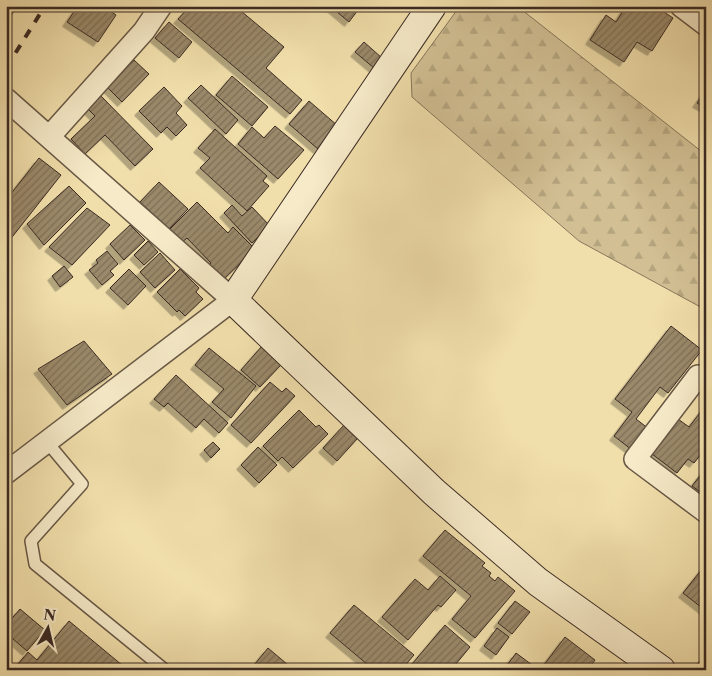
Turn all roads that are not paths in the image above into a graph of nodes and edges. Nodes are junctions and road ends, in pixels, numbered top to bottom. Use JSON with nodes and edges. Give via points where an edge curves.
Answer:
{"nodes":[{"id":1,"x":161,"y":6,"type":"edge"},
{"id":2,"x":681,"y":6,"type":"edge"},
{"id":3,"x":423,"y":10,"type":"edge"},
{"id":4,"x":706,"y":25,"type":"edge"},
{"id":5,"x":6,"y":99,"type":"edge"},
{"id":6,"x":50,"y":137,"type":"junction"},
{"id":7,"x":233,"y":300,"type":"junction"},
{"id":8,"x":706,"y":382,"type":"edge"},
{"id":9,"x":47,"y":442,"type":"junction"},
{"id":10,"x":6,"y":473,"type":"edge"},
{"id":11,"x":706,"y":512,"type":"edge"},
{"id":12,"x":165,"y":670,"type":"edge"},
{"id":13,"x":661,"y":670,"type":"edge"}],
"edges":[{"from":1,"to":6,"type":"street","via":[[144,31]]},
{"from":2,"to":4,"type":"street"},
{"from":3,"to":7,"type":"street"},
{"from":5,"to":6,"type":"street"},
{"from":6,"to":7,"type":"street"},
{"from":7,"to":9,"type":"street"},
{"from":7,"to":13,"type":"street","via":[[434,492],[538,582]]},
{"from":8,"to":11,"type":"street","via":[[698,376],[635,459]]},
{"from":9,"to":10,"type":"street"},
{"from":9,"to":12,"type":"lane","via":[[82,484],[31,542],[35,564]]}]}
